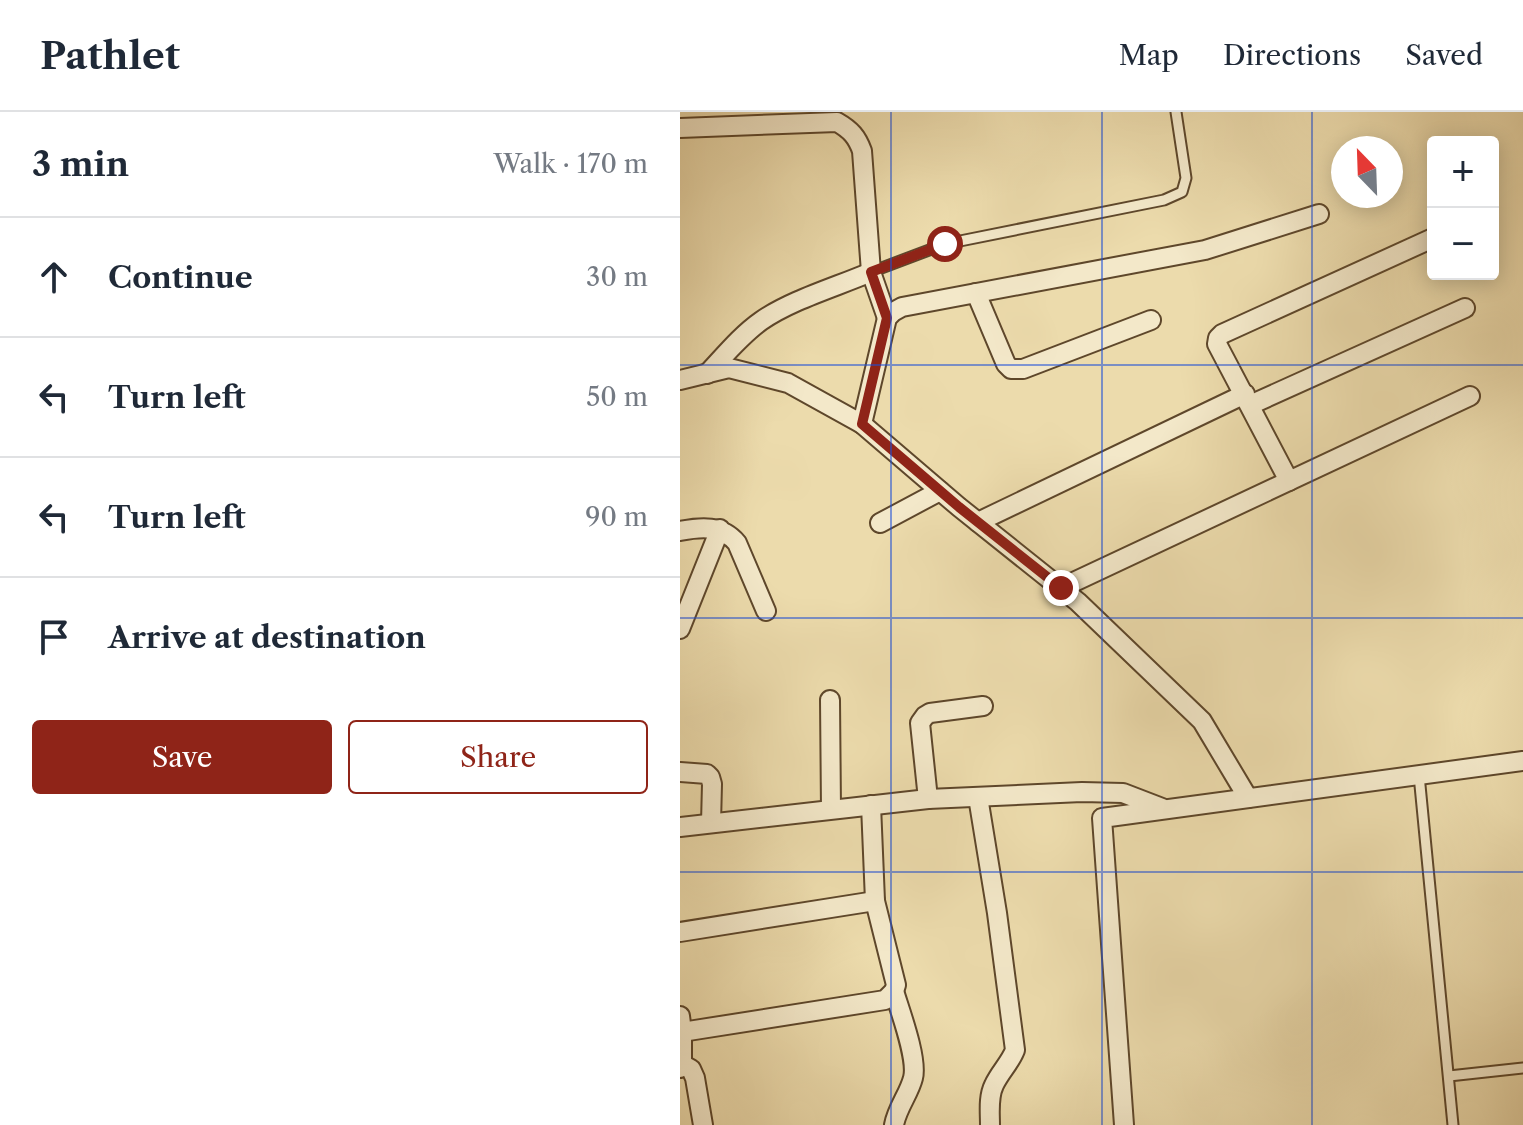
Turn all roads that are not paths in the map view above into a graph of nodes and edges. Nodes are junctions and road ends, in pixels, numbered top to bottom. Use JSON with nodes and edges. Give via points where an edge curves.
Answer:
{"nodes":[{"id":1,"x":1176,"y":112,"type":"edge"},
{"id":2,"x":757,"y":119,"type":"edge"},
{"id":3,"x":680,"y":128,"type":"edge"},
{"id":4,"x":1319,"y":214,"type":"dead end"},
{"id":5,"x":1427,"y":241,"type":"edge"},
{"id":6,"x":871,"y":272,"type":"junction"},
{"id":7,"x":976,"y":293,"type":"junction"},
{"id":8,"x":1465,"y":308,"type":"dead end"},
{"id":9,"x":887,"y":318,"type":"junction"},
{"id":10,"x":1151,"y":320,"type":"dead end"},
{"id":11,"x":707,"y":374,"type":"junction"},
{"id":12,"x":680,"y":380,"type":"edge"},
{"id":13,"x":1470,"y":396,"type":"dead end"},
{"id":14,"x":1248,"y":399,"type":"junction"},
{"id":15,"x":862,"y":424,"type":"junction"},
{"id":16,"x":1289,"y":481,"type":"junction"},
{"id":17,"x":940,"y":491,"type":"junction"},
{"id":18,"x":978,"y":522,"type":"junction"},
{"id":19,"x":880,"y":523,"type":"dead end"},
{"id":20,"x":720,"y":529,"type":"junction"},
{"id":21,"x":680,"y":531,"type":"edge"},
{"id":22,"x":1061,"y":588,"type":"junction"},
{"id":23,"x":766,"y":611,"type":"dead end"},
{"id":24,"x":680,"y":629,"type":"edge"},
{"id":25,"x":830,"y":700,"type":"dead end"},
{"id":26,"x":983,"y":706,"type":"dead end"},
{"id":27,"x":1523,"y":761,"type":"edge"},
{"id":28,"x":680,"y":772,"type":"edge"},
{"id":29,"x":1419,"y":775,"type":"junction"},
{"id":30,"x":978,"y":797,"type":"junction"},
{"id":31,"x":1248,"y":798,"type":"junction"},
{"id":32,"x":928,"y":799,"type":"junction"},
{"id":33,"x":871,"y":805,"type":"junction"},
{"id":34,"x":831,"y":809,"type":"junction"},
{"id":35,"x":1165,"y":810,"type":"junction"},
{"id":36,"x":711,"y":823,"type":"junction"},
{"id":37,"x":680,"y":827,"type":"edge"},
{"id":38,"x":875,"y":901,"type":"junction"},
{"id":39,"x":680,"y":932,"type":"edge"},
{"id":40,"x":894,"y":991,"type":"junction"},
{"id":41,"x":681,"y":1024,"type":"edge"},
{"id":42,"x":681,"y":1066,"type":"edge"},
{"id":43,"x":1523,"y":1068,"type":"edge"},
{"id":44,"x":1449,"y":1076,"type":"junction"},
{"id":45,"x":703,"y":1125,"type":"edge"},
{"id":46,"x":894,"y":1125,"type":"edge"},
{"id":47,"x":990,"y":1125,"type":"edge"},
{"id":48,"x":1124,"y":1125,"type":"edge"},
{"id":49,"x":1453,"y":1125,"type":"edge"}],
"edges":[{"from":1,"to":6,"type":"lane","via":[[1186,178],[1182,192],[945,244]]},
{"from":2,"to":3,"type":"street"},
{"from":2,"to":6,"type":"street","via":[[837,122],[849,128],[862,151]]},
{"from":4,"to":7,"type":"street","via":[[1205,250]]},
{"from":5,"to":14,"type":"street","via":[[1222,334],[1217,344]]},
{"from":6,"to":9,"type":"street"},
{"from":6,"to":11,"type":"street","via":[[762,321]]},
{"from":7,"to":9,"type":"street","via":[[902,307]]},
{"from":7,"to":10,"type":"street","via":[[1011,369]]},
{"from":8,"to":14,"type":"street"},
{"from":9,"to":15,"type":"street"},
{"from":11,"to":12,"type":"street"},
{"from":11,"to":15,"type":"street","via":[[729,368],[788,383]]},
{"from":13,"to":16,"type":"street"},
{"from":14,"to":16,"type":"street"},
{"from":14,"to":18,"type":"street"},
{"from":15,"to":17,"type":"street"},
{"from":16,"to":22,"type":"street"},
{"from":17,"to":18,"type":"street"},
{"from":17,"to":19,"type":"street"},
{"from":18,"to":22,"type":"street"},
{"from":20,"to":21,"type":"street"},
{"from":20,"to":23,"type":"street","via":[[737,543]]},
{"from":20,"to":24,"type":"street"},
{"from":22,"to":31,"type":"street","via":[[1202,721]]},
{"from":25,"to":34,"type":"street"},
{"from":26,"to":32,"type":"street","via":[[930,713],[920,723]]},
{"from":27,"to":29,"type":"street"},
{"from":28,"to":36,"type":"street","via":[[710,777]]},
{"from":29,"to":31,"type":"street"},
{"from":29,"to":44,"type":"lane"},
{"from":30,"to":32,"type":"street"},
{"from":30,"to":35,"type":"street","via":[[1123,793]]},
{"from":30,"to":47,"type":"street","via":[[1015,1050],[994,1084]]},
{"from":31,"to":35,"type":"street"},
{"from":32,"to":33,"type":"street"},
{"from":33,"to":34,"type":"street"},
{"from":33,"to":38,"type":"street"},
{"from":34,"to":36,"type":"street"},
{"from":35,"to":48,"type":"street","via":[[1102,818]]},
{"from":36,"to":37,"type":"street"},
{"from":38,"to":39,"type":"street"},
{"from":38,"to":40,"type":"street"},
{"from":40,"to":41,"type":"street","via":[[885,1000]]},
{"from":40,"to":46,"type":"street","via":[[915,1066]]},
{"from":41,"to":42,"type":"street"},
{"from":42,"to":45,"type":"street","via":[[693,1073]]},
{"from":43,"to":44,"type":"lane"},
{"from":44,"to":49,"type":"lane"}]}
